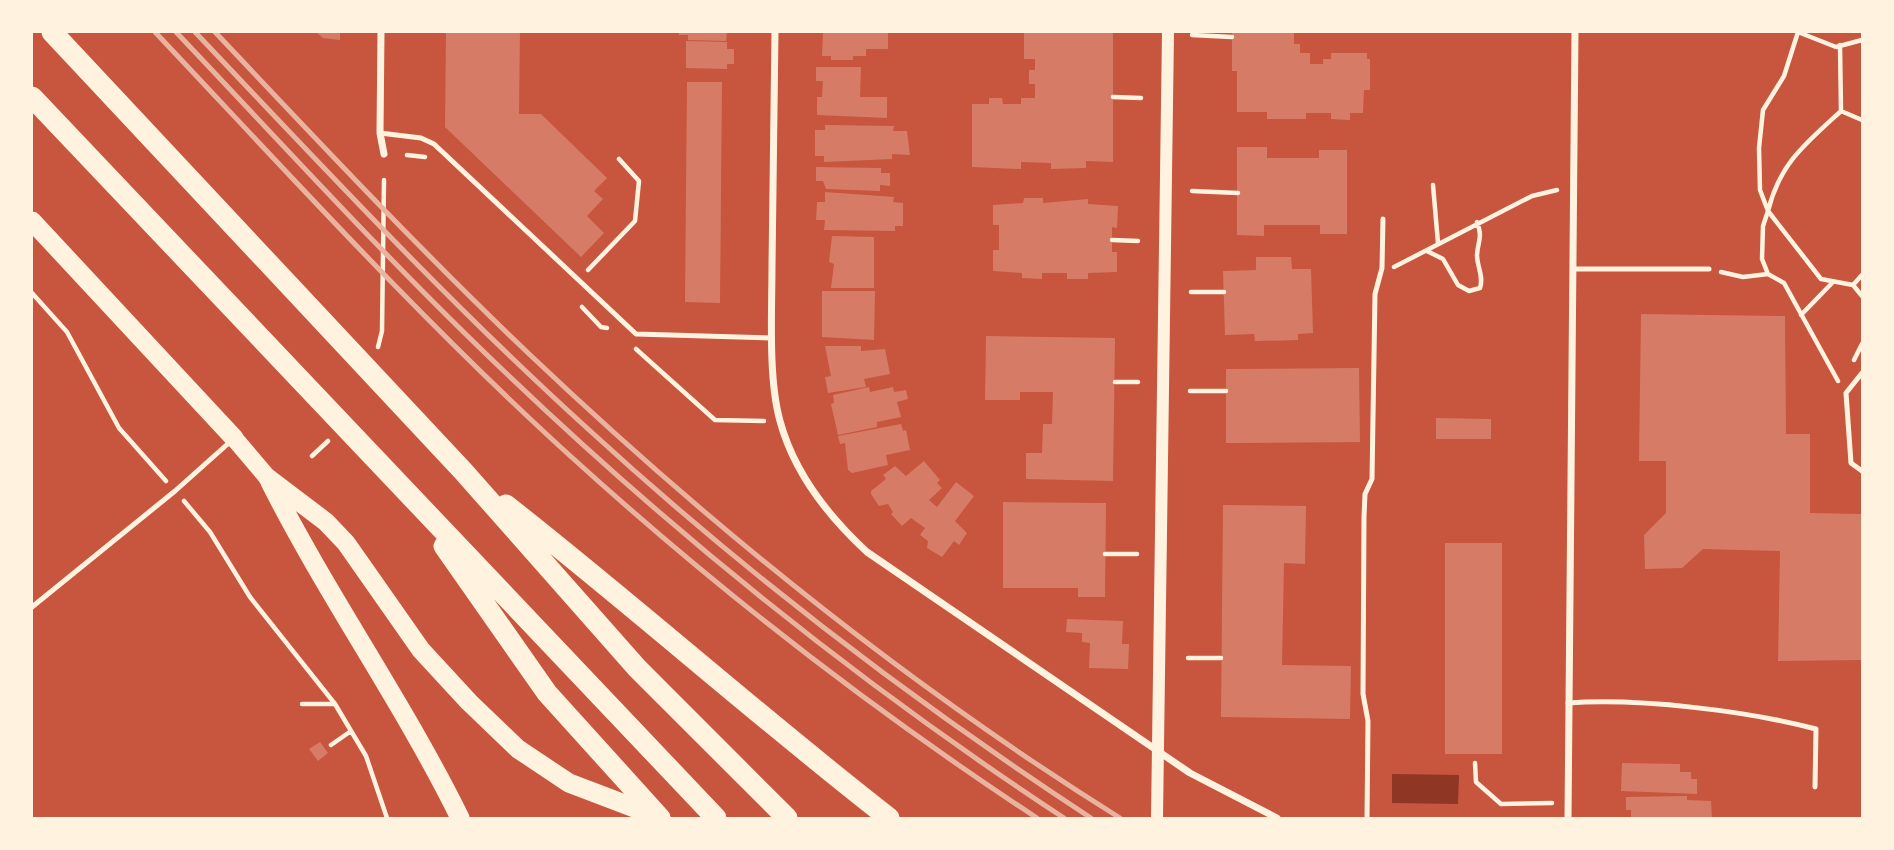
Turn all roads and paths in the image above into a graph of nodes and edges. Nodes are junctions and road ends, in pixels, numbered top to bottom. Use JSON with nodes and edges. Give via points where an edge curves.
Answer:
{"nodes":[{"id":1,"x":52,"y":32,"type":"edge"},
{"id":2,"x":381,"y":32,"type":"edge"},
{"id":3,"x":775,"y":32,"type":"edge"},
{"id":4,"x":1168,"y":32,"type":"edge"},
{"id":5,"x":1575,"y":32,"type":"edge"},
{"id":6,"x":1798,"y":32,"type":"edge"},
{"id":7,"x":1192,"y":35,"type":"dead end"},
{"id":8,"x":1232,"y":37,"type":"dead end"},
{"id":9,"x":1863,"y":40,"type":"edge"},
{"id":10,"x":1840,"y":45,"type":"junction"},
{"id":11,"x":32,"y":97,"type":"edge"},
{"id":12,"x":1113,"y":97,"type":"dead end"},
{"id":13,"x":1141,"y":98,"type":"dead end"},
{"id":14,"x":1841,"y":111,"type":"junction"},
{"id":15,"x":1863,"y":120,"type":"edge"},
{"id":16,"x":380,"y":133,"type":"junction"},
{"id":17,"x":384,"y":154,"type":"dead end"},
{"id":18,"x":619,"y":159,"type":"dead end"},
{"id":19,"x":384,"y":180,"type":"dead end"},
{"id":20,"x":1433,"y":185,"type":"dead end"},
{"id":21,"x":1557,"y":190,"type":"dead end"},
{"id":22,"x":1192,"y":191,"type":"dead end"},
{"id":23,"x":1238,"y":193,"type":"dead end"},
{"id":24,"x":1768,"y":211,"type":"junction"},
{"id":25,"x":1383,"y":219,"type":"dead end"},
{"id":26,"x":32,"y":220,"type":"edge"},
{"id":27,"x":1477,"y":222,"type":"junction"},
{"id":28,"x":1112,"y":240,"type":"dead end"},
{"id":29,"x":1138,"y":241,"type":"dead end"},
{"id":30,"x":1438,"y":243,"type":"junction"},
{"id":31,"x":1427,"y":251,"type":"junction"},
{"id":32,"x":1382,"y":268,"type":"junction"},
{"id":33,"x":1573,"y":269,"type":"junction"},
{"id":34,"x":1709,"y":269,"type":"joint"},
{"id":35,"x":1768,"y":274,"type":"junction"},
{"id":36,"x":1863,"y":275,"type":"edge"},
{"id":37,"x":578,"y":281,"type":"junction"},
{"id":38,"x":1833,"y":282,"type":"junction"},
{"id":39,"x":1853,"y":285,"type":"junction"},
{"id":40,"x":1191,"y":292,"type":"dead end"},
{"id":41,"x":1224,"y":292,"type":"dead end"},
{"id":42,"x":32,"y":293,"type":"edge"},
{"id":43,"x":1863,"y":296,"type":"edge"},
{"id":44,"x":1801,"y":316,"type":"junction"},
{"id":45,"x":772,"y":338,"type":"junction"},
{"id":46,"x":376,"y":356,"type":"dead end"},
{"id":47,"x":1863,"y":373,"type":"edge"},
{"id":48,"x":1115,"y":382,"type":"dead end"},
{"id":49,"x":1138,"y":382,"type":"dead end"},
{"id":50,"x":1190,"y":391,"type":"dead end"},
{"id":51,"x":1226,"y":391,"type":"dead end"},
{"id":52,"x":1846,"y":393,"type":"junction"},
{"id":53,"x":234,"y":438,"type":"junction"},
{"id":54,"x":329,"y":439,"type":"dead end"},
{"id":55,"x":312,"y":456,"type":"dead end"},
{"id":56,"x":463,"y":471,"type":"junction"},
{"id":57,"x":1863,"y":471,"type":"edge"},
{"id":58,"x":268,"y":478,"type":"junction"},
{"id":59,"x":397,"y":478,"type":"junction"},
{"id":60,"x":175,"y":491,"type":"junction"},
{"id":61,"x":1105,"y":554,"type":"dead end"},
{"id":62,"x":1137,"y":555,"type":"dead end"},
{"id":63,"x":32,"y":607,"type":"edge"},
{"id":64,"x":1188,"y":658,"type":"dead end"},
{"id":65,"x":1221,"y":658,"type":"dead end"},
{"id":66,"x":1569,"y":703,"type":"junction"},
{"id":67,"x":302,"y":704,"type":"dead end"},
{"id":68,"x":334,"y":704,"type":"junction"},
{"id":69,"x":351,"y":731,"type":"junction"},
{"id":70,"x":331,"y":745,"type":"dead end"},
{"id":71,"x":1159,"y":751,"type":"junction"},
{"id":72,"x":1475,"y":763,"type":"dead end"},
{"id":73,"x":1815,"y":787,"type":"dead end"},
{"id":74,"x":1552,"y":803,"type":"dead end"},
{"id":75,"x":1157,"y":817,"type":"edge"},
{"id":76,"x":387,"y":818,"type":"edge"},
{"id":77,"x":460,"y":818,"type":"edge"},
{"id":78,"x":661,"y":818,"type":"edge"},
{"id":79,"x":716,"y":818,"type":"edge"},
{"id":80,"x":788,"y":818,"type":"edge"},
{"id":81,"x":889,"y":818,"type":"edge"},
{"id":82,"x":1277,"y":818,"type":"edge"},
{"id":83,"x":1367,"y":818,"type":"edge"},
{"id":84,"x":1568,"y":818,"type":"edge"}],
"edges":[{"from":1,"to":56,"type":"highway"},
{"from":2,"to":16,"type":"street"},
{"from":3,"to":45,"type":"street"},
{"from":4,"to":71,"type":"street"},
{"from":5,"to":33,"type":"street"},
{"from":6,"to":10,"type":"path"},
{"from":6,"to":24,"type":"path","via":[[1784,76],[1763,110],[1760,190]]},
{"from":7,"to":8,"type":"path"},
{"from":9,"to":10,"type":"path"},
{"from":10,"to":14,"type":"path"},
{"from":11,"to":59,"type":"highway"},
{"from":12,"to":13,"type":"path"},
{"from":14,"to":15,"type":"path"},
{"from":14,"to":24,"type":"path","via":[[1800,149],[1775,181]]},
{"from":16,"to":17,"type":"street"},
{"from":16,"to":37,"type":"lane","via":[[434,144]]},
{"from":18,"to":37,"type":"path","via":[[639,181],[635,221]]},
{"from":19,"to":46,"type":"path","via":[[382,331]]},
{"from":20,"to":30,"type":"path"},
{"from":21,"to":27,"type":"path","via":[[1532,196]]},
{"from":22,"to":23,"type":"path"},
{"from":24,"to":35,"type":"path","via":[[1762,259]]},
{"from":24,"to":38,"type":"path","via":[[1821,279]]},
{"from":25,"to":32,"type":"lane"},
{"from":26,"to":53,"type":"highway"},
{"from":27,"to":30,"type":"path"},
{"from":27,"to":31,"type":"path","via":[[1480,288],[1469,291],[1458,285],[1443,259]]},
{"from":28,"to":29,"type":"path"},
{"from":30,"to":31,"type":"path"},
{"from":31,"to":32,"type":"path"},
{"from":32,"to":83,"type":"lane","via":[[1375,294],[1372,479],[1365,494],[1364,517]]},
{"from":33,"to":34,"type":"lane"},
{"from":33,"to":66,"type":"street"},
{"from":34,"to":35,"type":"path","via":[[1743,277]]},
{"from":35,"to":44,"type":"path","via":[[1784,284]]},
{"from":36,"to":39,"type":"path"},
{"from":37,"to":45,"type":"lane","via":[[636,334]]},
{"from":38,"to":39,"type":"path"},
{"from":38,"to":44,"type":"path"},
{"from":39,"to":43,"type":"path"},
{"from":40,"to":41,"type":"path"},
{"from":42,"to":60,"type":"path","via":[[67,332],[118,428]]},
{"from":44,"to":52,"type":"path"},
{"from":45,"to":71,"type":"street","via":[[779,419],[786,440],[814,493],[840,527],[867,552]]},
{"from":47,"to":52,"type":"lane"},
{"from":48,"to":49,"type":"path"},
{"from":50,"to":51,"type":"path"},
{"from":52,"to":57,"type":"lane","via":[[1851,463]]},
{"from":53,"to":58,"type":"main road"},
{"from":53,"to":60,"type":"lane"},
{"from":54,"to":55,"type":"path"},
{"from":56,"to":80,"type":"highway","via":[[637,668]]},
{"from":56,"to":81,"type":"highway","via":[[621,595],[764,720]]},
{"from":58,"to":77,"type":"highway","via":[[329,590],[403,709]]},
{"from":58,"to":78,"type":"highway","via":[[346,543],[422,650],[493,726],[553,774]]},
{"from":59,"to":78,"type":"highway","via":[[547,693]]},
{"from":59,"to":79,"type":"highway"},
{"from":60,"to":63,"type":"lane"},
{"from":60,"to":68,"type":"path","via":[[210,531],[250,597]]},
{"from":61,"to":62,"type":"path"},
{"from":64,"to":65,"type":"path"},
{"from":66,"to":73,"type":"lane","via":[[1679,707],[1816,729]]},
{"from":66,"to":84,"type":"street"},
{"from":67,"to":68,"type":"path"},
{"from":68,"to":69,"type":"path"},
{"from":69,"to":70,"type":"path"},
{"from":69,"to":76,"type":"path","via":[[370,767]]},
{"from":71,"to":75,"type":"street"},
{"from":71,"to":82,"type":"street","via":[[1190,773]]},
{"from":72,"to":74,"type":"path","via":[[1476,782],[1501,804]]}]}
